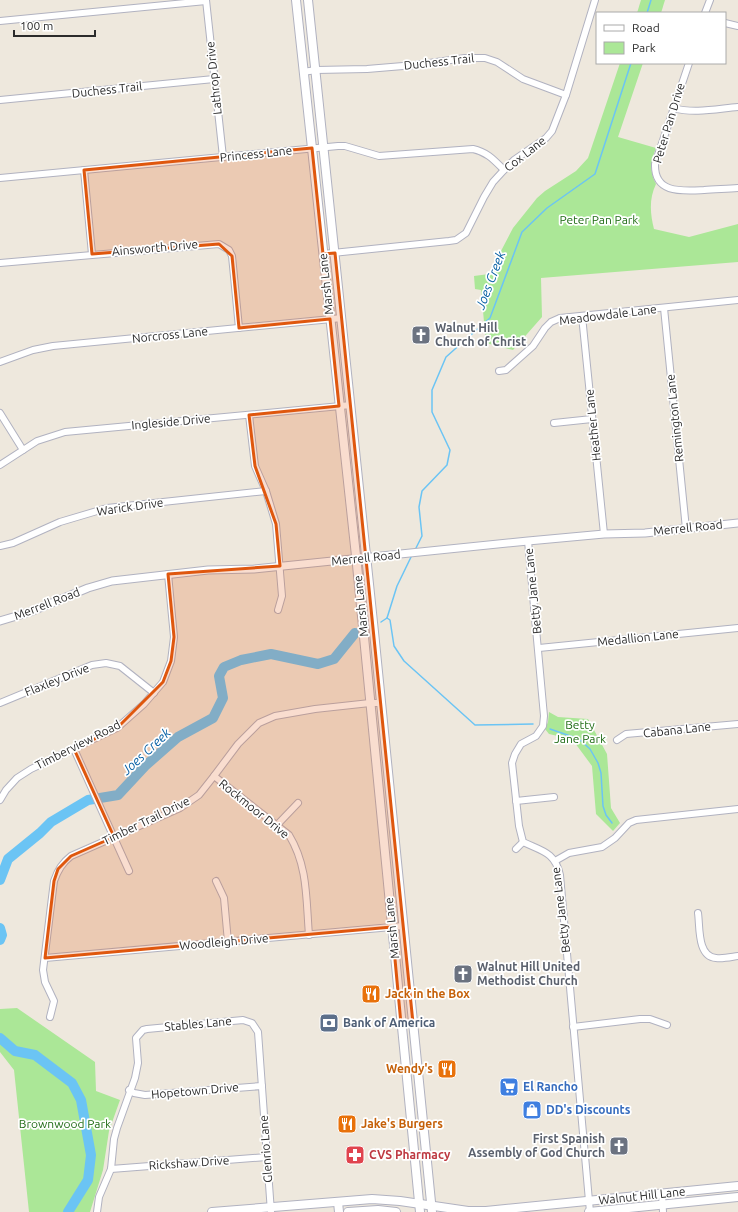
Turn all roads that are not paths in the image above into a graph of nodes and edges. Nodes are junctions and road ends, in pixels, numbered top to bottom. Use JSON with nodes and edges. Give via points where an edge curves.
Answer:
{"nodes":[{"id":1,"x":296,"y":0,"type":"edge"},
{"id":2,"x":308,"y":0,"type":"edge"},
{"id":3,"x":595,"y":0,"type":"edge"},
{"id":4,"x":710,"y":0,"type":"edge"},
{"id":5,"x":206,"y":1,"type":"edge"},
{"id":6,"x":705,"y":12,"type":"edge"},
{"id":7,"x":310,"y":18,"type":"junction"},
{"id":8,"x":298,"y":20,"type":"junction"},
{"id":9,"x":0,"y":22,"type":"edge"},
{"id":10,"x":726,"y":23,"type":"edge"},
{"id":11,"x":738,"y":26,"type":"edge"},
{"id":12,"x":689,"y":64,"type":"edge"},
{"id":13,"x":316,"y":70,"type":"junction"},
{"id":14,"x":303,"y":72,"type":"junction"},
{"id":15,"x":214,"y":79,"type":"junction"},
{"id":16,"x":566,"y":95,"type":"junction"},
{"id":17,"x":0,"y":100,"type":"edge"},
{"id":18,"x":738,"y":107,"type":"edge"},
{"id":19,"x":673,"y":108,"type":"junction"},
{"id":20,"x":324,"y":147,"type":"junction"},
{"id":21,"x":312,"y":148,"type":"junction"},
{"id":22,"x":223,"y":157,"type":"junction"},
{"id":23,"x":84,"y":170,"type":"junction"},
{"id":24,"x":504,"y":170,"type":"junction"},
{"id":25,"x":0,"y":178,"type":"edge"},
{"id":26,"x":738,"y":188,"type":"edge"},
{"id":27,"x":335,"y":253,"type":"junction"},
{"id":28,"x":92,"y":254,"type":"junction"},
{"id":29,"x":323,"y":254,"type":"junction"},
{"id":30,"x":0,"y":263,"type":"edge"},
{"id":31,"x":738,"y":300,"type":"edge"},
{"id":32,"x":664,"y":308,"type":"junction"},
{"id":33,"x":582,"y":316,"type":"junction"},
{"id":34,"x":342,"y":318,"type":"junction"},
{"id":35,"x":330,"y":319,"type":"junction"},
{"id":36,"x":239,"y":328,"type":"junction"},
{"id":37,"x":0,"y":362,"type":"edge"},
{"id":38,"x":499,"y":371,"type":"dead end"},
{"id":39,"x":351,"y":405,"type":"junction"},
{"id":40,"x":340,"y":406,"type":"junction"},
{"id":41,"x":0,"y":413,"type":"edge"},
{"id":42,"x":249,"y":415,"type":"junction"},
{"id":43,"x":592,"y":419,"type":"junction"},
{"id":44,"x":554,"y":423,"type":"dead end"},
{"id":45,"x":23,"y":450,"type":"junction"},
{"id":46,"x":0,"y":466,"type":"edge"},
{"id":47,"x":266,"y":491,"type":"junction"},
{"id":48,"x":738,"y":523,"type":"edge"},
{"id":49,"x":686,"y":528,"type":"junction"},
{"id":50,"x":604,"y":534,"type":"junction"},
{"id":51,"x":528,"y":541,"type":"junction"},
{"id":52,"x":0,"y":546,"type":"edge"},
{"id":53,"x":366,"y":557,"type":"junction"},
{"id":54,"x":356,"y":558,"type":"junction"},
{"id":55,"x":280,"y":566,"type":"junction"},
{"id":56,"x":168,"y":574,"type":"junction"},
{"id":57,"x":278,"y":610,"type":"dead end"},
{"id":58,"x":0,"y":621,"type":"edge"},
{"id":59,"x":738,"y":628,"type":"edge"},
{"id":60,"x":539,"y":648,"type":"junction"},
{"id":61,"x":154,"y":693,"type":"junction"},
{"id":62,"x":0,"y":703,"type":"edge"},
{"id":63,"x":370,"y":703,"type":"junction"},
{"id":64,"x":381,"y":703,"type":"junction"},
{"id":65,"x":738,"y":724,"type":"edge"},
{"id":66,"x":617,"y":740,"type":"dead end"},
{"id":67,"x":74,"y":749,"type":"junction"},
{"id":68,"x":214,"y":776,"type":"junction"},
{"id":69,"x":554,"y":797,"type":"dead end"},
{"id":70,"x":0,"y":800,"type":"edge"},
{"id":71,"x":516,"y":801,"type":"junction"},
{"id":72,"x":298,"y":803,"type":"dead end"},
{"id":73,"x":738,"y":810,"type":"edge"},
{"id":74,"x":393,"y":818,"type":"junction"},
{"id":75,"x":381,"y":819,"type":"junction"},
{"id":76,"x":276,"y":826,"type":"junction"},
{"id":77,"x":114,"y":837,"type":"junction"},
{"id":78,"x":523,"y":842,"type":"junction"},
{"id":79,"x":516,"y":849,"type":"dead end"},
{"id":80,"x":555,"y":861,"type":"junction"},
{"id":81,"x":129,"y":871,"type":"dead end"},
{"id":82,"x":216,"y":881,"type":"dead end"},
{"id":83,"x":698,"y":913,"type":"dead end"},
{"id":84,"x":403,"y":926,"type":"junction"},
{"id":85,"x":392,"y":927,"type":"junction"},
{"id":86,"x":309,"y":935,"type":"junction"},
{"id":87,"x":228,"y":942,"type":"junction"},
{"id":88,"x":738,"y":956,"type":"edge"},
{"id":89,"x":45,"y":958,"type":"junction"},
{"id":90,"x":50,"y":1017,"type":"dead end"},
{"id":91,"x":413,"y":1023,"type":"junction"},
{"id":92,"x":402,"y":1024,"type":"junction"},
{"id":93,"x":667,"y":1025,"type":"dead end"},
{"id":94,"x":573,"y":1027,"type":"junction"},
{"id":95,"x":262,"y":1086,"type":"junction"},
{"id":96,"x":129,"y":1090,"type":"junction"},
{"id":97,"x":409,"y":1098,"type":"junction"},
{"id":98,"x":420,"y":1098,"type":"junction"},
{"id":99,"x":267,"y":1157,"type":"junction"},
{"id":100,"x":111,"y":1169,"type":"junction"},
{"id":101,"x":737,"y":1186,"type":"edge"},
{"id":102,"x":662,"y":1194,"type":"junction"},
{"id":103,"x":738,"y":1197,"type":"edge"},
{"id":104,"x":589,"y":1201,"type":"junction"},
{"id":105,"x":338,"y":1202,"type":"junction"},
{"id":106,"x":419,"y":1208,"type":"edge"},
{"id":107,"x":663,"y":1208,"type":"edge"},
{"id":108,"x":431,"y":1209,"type":"edge"},
{"id":109,"x":271,"y":1210,"type":"edge"},
{"id":110,"x":526,"y":1210,"type":"edge"},
{"id":111,"x":97,"y":1212,"type":"edge"},
{"id":112,"x":212,"y":1212,"type":"edge"},
{"id":113,"x":339,"y":1212,"type":"edge"},
{"id":114,"x":348,"y":1212,"type":"edge"},
{"id":115,"x":396,"y":1212,"type":"edge"},
{"id":116,"x":590,"y":1212,"type":"edge"}],
"edges":[{"from":1,"to":8,"type":"main road","name":"Marsh Lane"},
{"from":2,"to":7,"type":"main road","name":"Marsh Lane"},
{"from":3,"to":16,"type":"street","name":"Cox Lane"},
{"from":4,"to":6,"type":"street"},
{"from":5,"to":9,"type":"street"},
{"from":5,"to":15,"type":"street","name":"Lathrop Drive"},
{"from":7,"to":8,"type":"main road"},
{"from":7,"to":13,"type":"main road","name":"Marsh Lane"},
{"from":8,"to":14,"type":"main road","name":"Marsh Lane"},
{"from":10,"to":11,"type":"street"},
{"from":12,"to":19,"type":"street","name":"Peter Pan Drive"},
{"from":13,"to":14,"type":"street","name":"Duchess Trail"},
{"from":13,"to":16,"type":"street","name":"Duchess Trail","via":[[367,69],[486,58],[523,78]]},
{"from":13,"to":20,"type":"main road","name":"Marsh Lane"},
{"from":14,"to":21,"type":"main road","name":"Marsh Lane"},
{"from":15,"to":17,"type":"street","name":"Duchess Trail"},
{"from":15,"to":22,"type":"street","name":"Lathrop Drive"},
{"from":16,"to":24,"type":"street","name":"Cox Lane","via":[[550,135]]},
{"from":18,"to":19,"type":"street","via":[[694,112]]},
{"from":19,"to":26,"type":"street","name":"Peter Pan Drive","via":[[656,161],[658,178],[672,190]]},
{"from":20,"to":21,"type":"street","name":"Princess Lane"},
{"from":20,"to":24,"type":"street","name":"Princess Lane","via":[[345,146],[373,156],[481,150]]},
{"from":20,"to":27,"type":"main road","name":"Marsh Lane"},
{"from":21,"to":22,"type":"street","name":"Princess Lane"},
{"from":21,"to":29,"type":"main road","name":"Marsh Lane"},
{"from":22,"to":23,"type":"street","name":"Princess Lane"},
{"from":23,"to":25,"type":"street","name":"Princess Lane"},
{"from":23,"to":28,"type":"street"},
{"from":24,"to":27,"type":"street","name":"Cox Lane","via":[[493,182],[468,229],[461,237],[449,241]]},
{"from":27,"to":29,"type":"street","name":"Cox Lane"},
{"from":27,"to":34,"type":"main road","name":"Marsh Lane"},
{"from":28,"to":30,"type":"street","name":"Ainsworth Drive"},
{"from":28,"to":36,"type":"street","name":"Ainsworth Drive","via":[[215,243],[225,246],[232,256]]},
{"from":29,"to":35,"type":"main road","name":"Marsh Lane"},
{"from":31,"to":32,"type":"street","name":"Meadowdale Lane"},
{"from":32,"to":33,"type":"street","name":"Meadowdale Lane"},
{"from":32,"to":49,"type":"street","name":"Remington Lane"},
{"from":33,"to":38,"type":"street","name":"Meadowdale Lane","via":[[560,318],[551,322],[524,354],[506,370]]},
{"from":33,"to":43,"type":"street","name":"Heather Lane"},
{"from":34,"to":35,"type":"street","name":"Norcross Lane"},
{"from":34,"to":39,"type":"main road","name":"Marsh Lane"},
{"from":35,"to":36,"type":"street","name":"Norcross Lane"},
{"from":35,"to":40,"type":"main road","name":"Marsh Lane"},
{"from":36,"to":37,"type":"street","name":"Norcross Lane","via":[[53,346]]},
{"from":39,"to":40,"type":"street","name":"Ingleside Drive"},
{"from":39,"to":53,"type":"main road","name":"Marsh Lane"},
{"from":40,"to":42,"type":"street","name":"Ingleside Drive"},
{"from":40,"to":54,"type":"main road","name":"Marsh Lane"},
{"from":41,"to":45,"type":"street"},
{"from":42,"to":45,"type":"street","name":"Ingleside Drive","via":[[65,432],[37,440]]},
{"from":42,"to":47,"type":"street","via":[[255,466]]},
{"from":43,"to":44,"type":"street"},
{"from":43,"to":50,"type":"street","name":"Heather Lane"},
{"from":45,"to":46,"type":"street","name":"Ingleside Drive"},
{"from":47,"to":52,"type":"street","name":"Warick Drive","via":[[107,508],[60,522],[13,543]]},
{"from":47,"to":55,"type":"street","via":[[276,524]]},
{"from":48,"to":49,"type":"street","name":"Merrell Road"},
{"from":49,"to":50,"type":"street","name":"Merrell Road"},
{"from":50,"to":51,"type":"street","name":"Merrell Road"},
{"from":51,"to":53,"type":"street","name":"Merrell Road"},
{"from":51,"to":60,"type":"street","name":"Betty Jane Lane"},
{"from":53,"to":54,"type":"street","name":"Merrell Road"},
{"from":53,"to":64,"type":"main road","name":"Marsh Lane"},
{"from":54,"to":55,"type":"street","name":"Merrell Road"},
{"from":54,"to":63,"type":"main road","name":"Marsh Lane"},
{"from":55,"to":56,"type":"street","name":"Merrell Road"},
{"from":55,"to":57,"type":"street","via":[[282,596]]},
{"from":56,"to":58,"type":"street","name":"Merrell Road","via":[[97,585],[30,612]]},
{"from":56,"to":61,"type":"street","name":"Timberview Road","via":[[173,651],[163,682]]},
{"from":59,"to":60,"type":"street","name":"Medallion Lane"},
{"from":60,"to":71,"type":"street","name":"Betty Jane Lane","via":[[543,726],[536,736],[521,744],[513,758]]},
{"from":61,"to":62,"type":"street","name":"Flaxley Drive","via":[[120,666],[106,663],[92,665]]},
{"from":61,"to":67,"type":"street","name":"Timberview Road","via":[[117,728]]},
{"from":63,"to":64,"type":"street","name":"Timber Trail Drive"},
{"from":63,"to":68,"type":"street","name":"Timber Trail Drive","via":[[301,711],[274,716],[259,722],[238,744]]},
{"from":63,"to":75,"type":"main road","name":"Marsh Lane"},
{"from":64,"to":74,"type":"main road","name":"Marsh Lane"},
{"from":65,"to":66,"type":"street","name":"Cabana Lane","via":[[626,734]]},
{"from":67,"to":70,"type":"street","name":"Timberview Road","via":[[17,778]]},
{"from":67,"to":77,"type":"street"},
{"from":68,"to":76,"type":"street","name":"Rockmoor Drive"},
{"from":68,"to":77,"type":"street","name":"Timber Trail Drive","via":[[199,795],[180,808]]},
{"from":69,"to":71,"type":"street"},
{"from":71,"to":78,"type":"street","name":"Betty Jane Lane","via":[[518,826]]},
{"from":72,"to":76,"type":"street"},
{"from":73,"to":80,"type":"street","via":[[636,820],[629,823],[602,847],[569,853]]},
{"from":74,"to":75,"type":"main road"},
{"from":74,"to":84,"type":"main road","name":"Marsh Lane"},
{"from":75,"to":85,"type":"main road","name":"Marsh Lane"},
{"from":76,"to":86,"type":"street","name":"Rockmoor Drive","via":[[289,835],[304,868]]},
{"from":77,"to":81,"type":"street"},
{"from":77,"to":89,"type":"street","name":"Timber Trail Drive","via":[[71,856],[58,869],[54,881]]},
{"from":78,"to":79,"type":"street"},
{"from":78,"to":80,"type":"street","name":"Betty Jane Lane","via":[[547,852]]},
{"from":80,"to":94,"type":"street","name":"Betty Jane Lane","via":[[560,875]]},
{"from":82,"to":87,"type":"street","via":[[224,898]]},
{"from":83,"to":88,"type":"street","via":[[702,948],[705,953],[716,958]]},
{"from":84,"to":85,"type":"street","name":"Woodleigh Drive"},
{"from":84,"to":91,"type":"main road","name":"Marsh Lane"},
{"from":85,"to":86,"type":"street","name":"Woodleigh Drive"},
{"from":85,"to":92,"type":"main road","name":"Marsh Lane"},
{"from":86,"to":87,"type":"street","name":"Woodleigh Drive"},
{"from":87,"to":89,"type":"street","name":"Woodleigh Drive"},
{"from":89,"to":90,"type":"street","name":"Timber Trail Drive","via":[[45,982],[54,1001]]},
{"from":91,"to":92,"type":"main road"},
{"from":91,"to":98,"type":"main road","name":"Marsh Lane"},
{"from":92,"to":97,"type":"main road","name":"Marsh Lane"},
{"from":93,"to":94,"type":"street","via":[[650,1019],[640,1019]]},
{"from":94,"to":104,"type":"street","name":"Betty Jane Lane"},
{"from":95,"to":96,"type":"street","name":"Hopetown Drive","via":[[145,1095]]},
{"from":95,"to":96,"type":"street","name":"Stables Lane","via":[[258,1032],[252,1023],[243,1020],[143,1030],[136,1038],[138,1063]]},
{"from":95,"to":99,"type":"street","name":"Glenrio Lane"},
{"from":96,"to":100,"type":"street","name":"Stables Lane","via":[[114,1138]]},
{"from":97,"to":98,"type":"main road"},
{"from":97,"to":106,"type":"main road","name":"Marsh Lane"},
{"from":98,"to":108,"type":"main road","name":"Marsh Lane"},
{"from":99,"to":100,"type":"street","name":"Rickshaw Drive"},
{"from":99,"to":109,"type":"street","name":"Glenrio Lane"},
{"from":100,"to":111,"type":"street","name":"Stables Lane","via":[[99,1197]]},
{"from":101,"to":102,"type":"main road","name":"Walnut Hill Lane"},
{"from":101,"to":103,"type":"main road"},
{"from":102,"to":104,"type":"main road","name":"Walnut Hill Lane"},
{"from":102,"to":107,"type":"street"},
{"from":103,"to":107,"type":"main road","name":"Walnut Hill Lane"},
{"from":104,"to":110,"type":"main road","name":"Walnut Hill Lane"},
{"from":104,"to":116,"type":"street","name":"Betty Jane Lane"},
{"from":105,"to":106,"type":"main road","name":"Walnut Hill Lane","via":[[384,1199]]},
{"from":105,"to":109,"type":"main road","name":"Walnut Hill Lane"},
{"from":105,"to":113,"type":"main road"},
{"from":106,"to":108,"type":"main road","name":"Walnut Hill Lane"},
{"from":107,"to":116,"type":"main road","name":"Walnut Hill Lane"},
{"from":108,"to":110,"type":"main road","name":"Walnut Hill Lane"},
{"from":109,"to":112,"type":"main road","name":"Walnut Hill Lane"},
{"from":114,"to":115,"type":"main road"}]}
